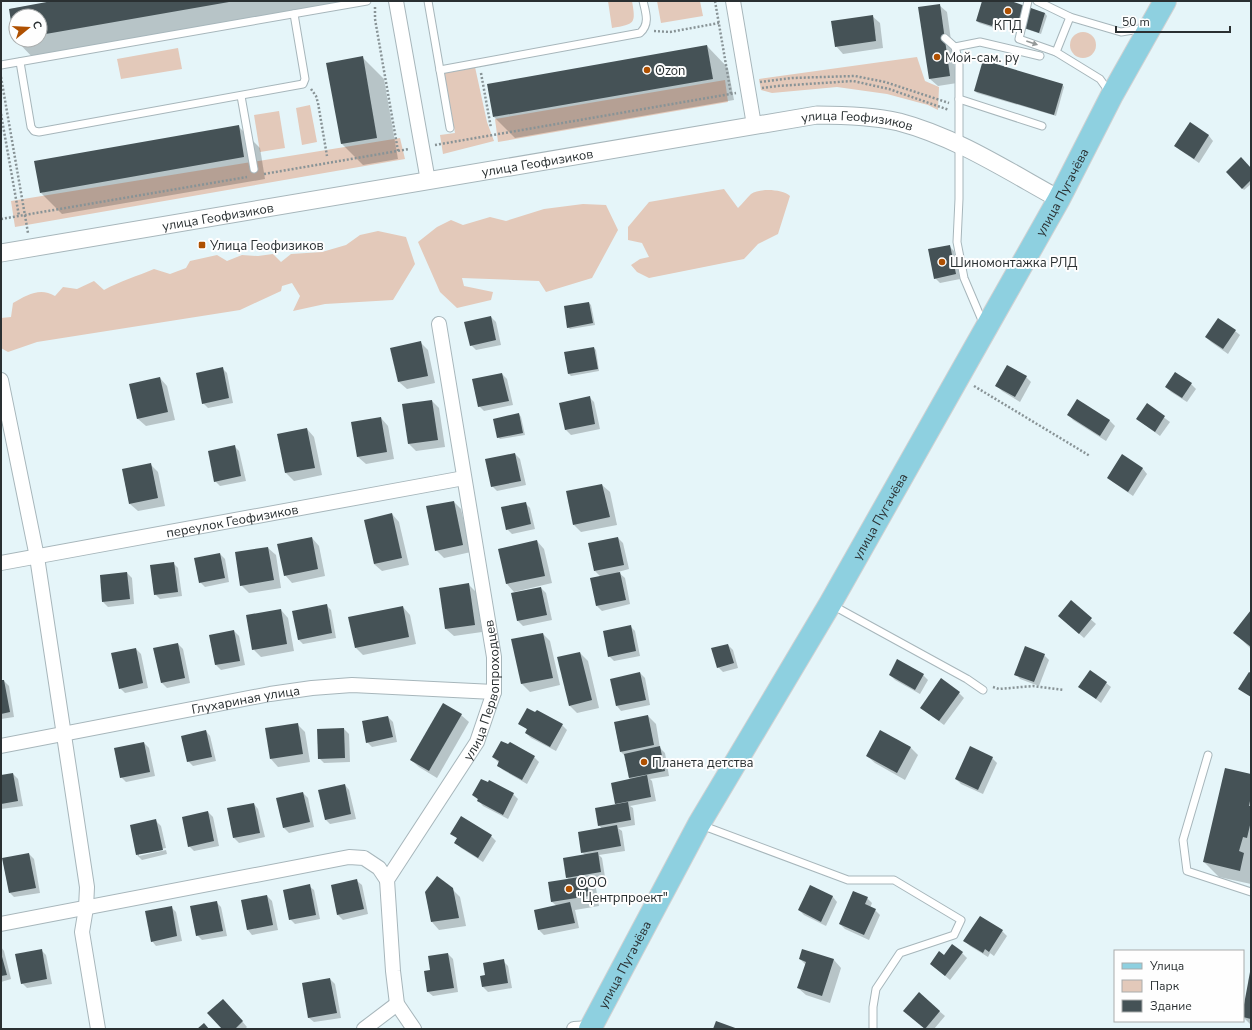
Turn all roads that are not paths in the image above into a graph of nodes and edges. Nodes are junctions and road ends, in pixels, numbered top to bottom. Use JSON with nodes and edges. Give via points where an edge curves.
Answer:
{"nodes":[{"id":1,"x":367,"y":1,"type":"edge"},
{"id":2,"x":396,"y":1,"type":"edge"},
{"id":3,"x":428,"y":1,"type":"edge"},
{"id":4,"x":644,"y":1,"type":"edge"},
{"id":5,"x":733,"y":1,"type":"edge"},
{"id":6,"x":1028,"y":1,"type":"edge"},
{"id":7,"x":1037,"y":1,"type":"edge"},
{"id":8,"x":1165,"y":1,"type":"edge"},
{"id":9,"x":294,"y":14,"type":"junction"},
{"id":10,"x":1070,"y":17,"type":"junction"},
{"id":11,"x":1150,"y":27,"type":"junction"},
{"id":12,"x":945,"y":38,"type":"dead end"},
{"id":13,"x":955,"y":47,"type":"junction"},
{"id":14,"x":1056,"y":52,"type":"junction"},
{"id":15,"x":1040,"y":56,"type":"dead end"},
{"id":16,"x":20,"y":62,"type":"junction"},
{"id":17,"x":1,"y":65,"type":"edge"},
{"id":18,"x":440,"y":70,"type":"junction"},
{"id":19,"x":1112,"y":95,"type":"junction"},
{"id":20,"x":241,"y":96,"type":"junction"},
{"id":21,"x":959,"y":102,"type":"junction"},
{"id":22,"x":754,"y":125,"type":"junction"},
{"id":23,"x":1042,"y":126,"type":"dead end"},
{"id":24,"x":450,"y":128,"type":"dead end"},
{"id":25,"x":959,"y":145,"type":"junction"},
{"id":26,"x":256,"y":172,"type":"road end"},
{"id":27,"x":428,"y":181,"type":"junction"},
{"id":28,"x":1059,"y":198,"type":"junction"},
{"id":29,"x":1,"y":253,"type":"edge"},
{"id":30,"x":439,"y":324,"type":"dead end"},
{"id":31,"x":985,"y":329,"type":"junction"},
{"id":32,"x":1,"y":380,"type":"edge"},
{"id":33,"x":464,"y":478,"type":"junction"},
{"id":34,"x":37,"y":557,"type":"junction"},
{"id":35,"x":1,"y":563,"type":"edge"},
{"id":36,"x":830,"y":604,"type":"junction"},
{"id":37,"x":983,"y":690,"type":"dead end"},
{"id":38,"x":494,"y":692,"type":"junction"},
{"id":39,"x":64,"y":735,"type":"junction"},
{"id":40,"x":1,"y":746,"type":"edge"},
{"id":41,"x":1208,"y":755,"type":"dead end"},
{"id":42,"x":699,"y":824,"type":"junction"},
{"id":43,"x":387,"y":880,"type":"junction"},
{"id":44,"x":1251,"y":892,"type":"edge"},
{"id":45,"x":86,"y":908,"type":"junction"},
{"id":46,"x":1,"y":924,"type":"edge"},
{"id":47,"x":397,"y":1004,"type":"junction"},
{"id":48,"x":98,"y":1029,"type":"edge"},
{"id":49,"x":364,"y":1029,"type":"edge"},
{"id":50,"x":414,"y":1029,"type":"edge"},
{"id":51,"x":585,"y":1029,"type":"edge"},
{"id":52,"x":873,"y":1029,"type":"edge"}],
"edges":[{"from":1,"to":9,"type":"lane"},
{"from":2,"to":27,"type":"street"},
{"from":3,"to":18,"type":"lane"},
{"from":4,"to":18,"type":"lane","via":[[647,19],[644,30],[633,36]]},
{"from":5,"to":22,"type":"street"},
{"from":6,"to":14,"type":"lane","one_way":true,"via":[[1019,39]]},
{"from":7,"to":10,"type":"lane"},
{"from":8,"to":11,"type":"main road","name":"улица Пугачёва"},
{"from":9,"to":16,"type":"lane"},
{"from":9,"to":20,"type":"lane","via":[[304,82],[298,86]]},
{"from":10,"to":11,"type":"lane","via":[[1121,32]]},
{"from":10,"to":14,"type":"lane"},
{"from":11,"to":19,"type":"main road","name":"улица Пугачёва"},
{"from":12,"to":13,"type":"lane"},
{"from":13,"to":15,"type":"lane","via":[[980,42]]},
{"from":13,"to":21,"type":"lane","via":[[959,62]]},
{"from":14,"to":19,"type":"lane","via":[[1100,79]]},
{"from":16,"to":17,"type":"lane"},
{"from":16,"to":20,"type":"lane","via":[[31,127],[36,132]]},
{"from":18,"to":24,"type":"lane"},
{"from":19,"to":28,"type":"main road","name":"улица Пугачёва"},
{"from":20,"to":26,"type":"lane"},
{"from":21,"to":23,"type":"lane"},
{"from":21,"to":25,"type":"lane"},
{"from":22,"to":25,"type":"street","name":"улица Геофизиков","via":[[817,115],[868,117],[918,128]]},
{"from":22,"to":27,"type":"street","name":"улица Геофизиков"},
{"from":25,"to":28,"type":"street","name":"улица Геофизиков"},
{"from":25,"to":31,"type":"lane","via":[[957,242],[964,278]]},
{"from":27,"to":29,"type":"street","name":"улица Геофизиков"},
{"from":28,"to":31,"type":"main road","name":"улица Пугачёва"},
{"from":30,"to":33,"type":"street","name":"улица Первопроходцев"},
{"from":31,"to":36,"type":"main road","name":"улица Пугачёва"},
{"from":32,"to":34,"type":"street"},
{"from":33,"to":34,"type":"street","name":"переулок Геофизиков"},
{"from":33,"to":38,"type":"street","name":"улица Первопроходцев","via":[[494,656]]},
{"from":34,"to":35,"type":"street","name":"переулок Геофизиков"},
{"from":34,"to":39,"type":"street"},
{"from":36,"to":37,"type":"lane"},
{"from":36,"to":42,"type":"main road","name":"улица Пугачёва"},
{"from":38,"to":39,"type":"street","name":"Глухариная улица","via":[[352,685],[312,688]]},
{"from":38,"to":43,"type":"street","name":"улица Первопроходцев","via":[[477,742]]},
{"from":39,"to":40,"type":"street","name":"Глухариная улица"},
{"from":39,"to":45,"type":"street","via":[[87,887]]},
{"from":41,"to":44,"type":"lane","via":[[1184,840],[1187,872]]},
{"from":42,"to":51,"type":"main road","name":"улица Пугачёва"},
{"from":42,"to":52,"type":"lane","via":[[848,880],[894,880],[960,920],[954,935],[900,953],[876,989]]},
{"from":43,"to":45,"type":"street","via":[[379,868],[364,858],[349,857]]},
{"from":43,"to":47,"type":"street"},
{"from":45,"to":46,"type":"street"},
{"from":45,"to":48,"type":"street","via":[[82,932]]},
{"from":47,"to":49,"type":"street"},
{"from":47,"to":50,"type":"street"}]}
